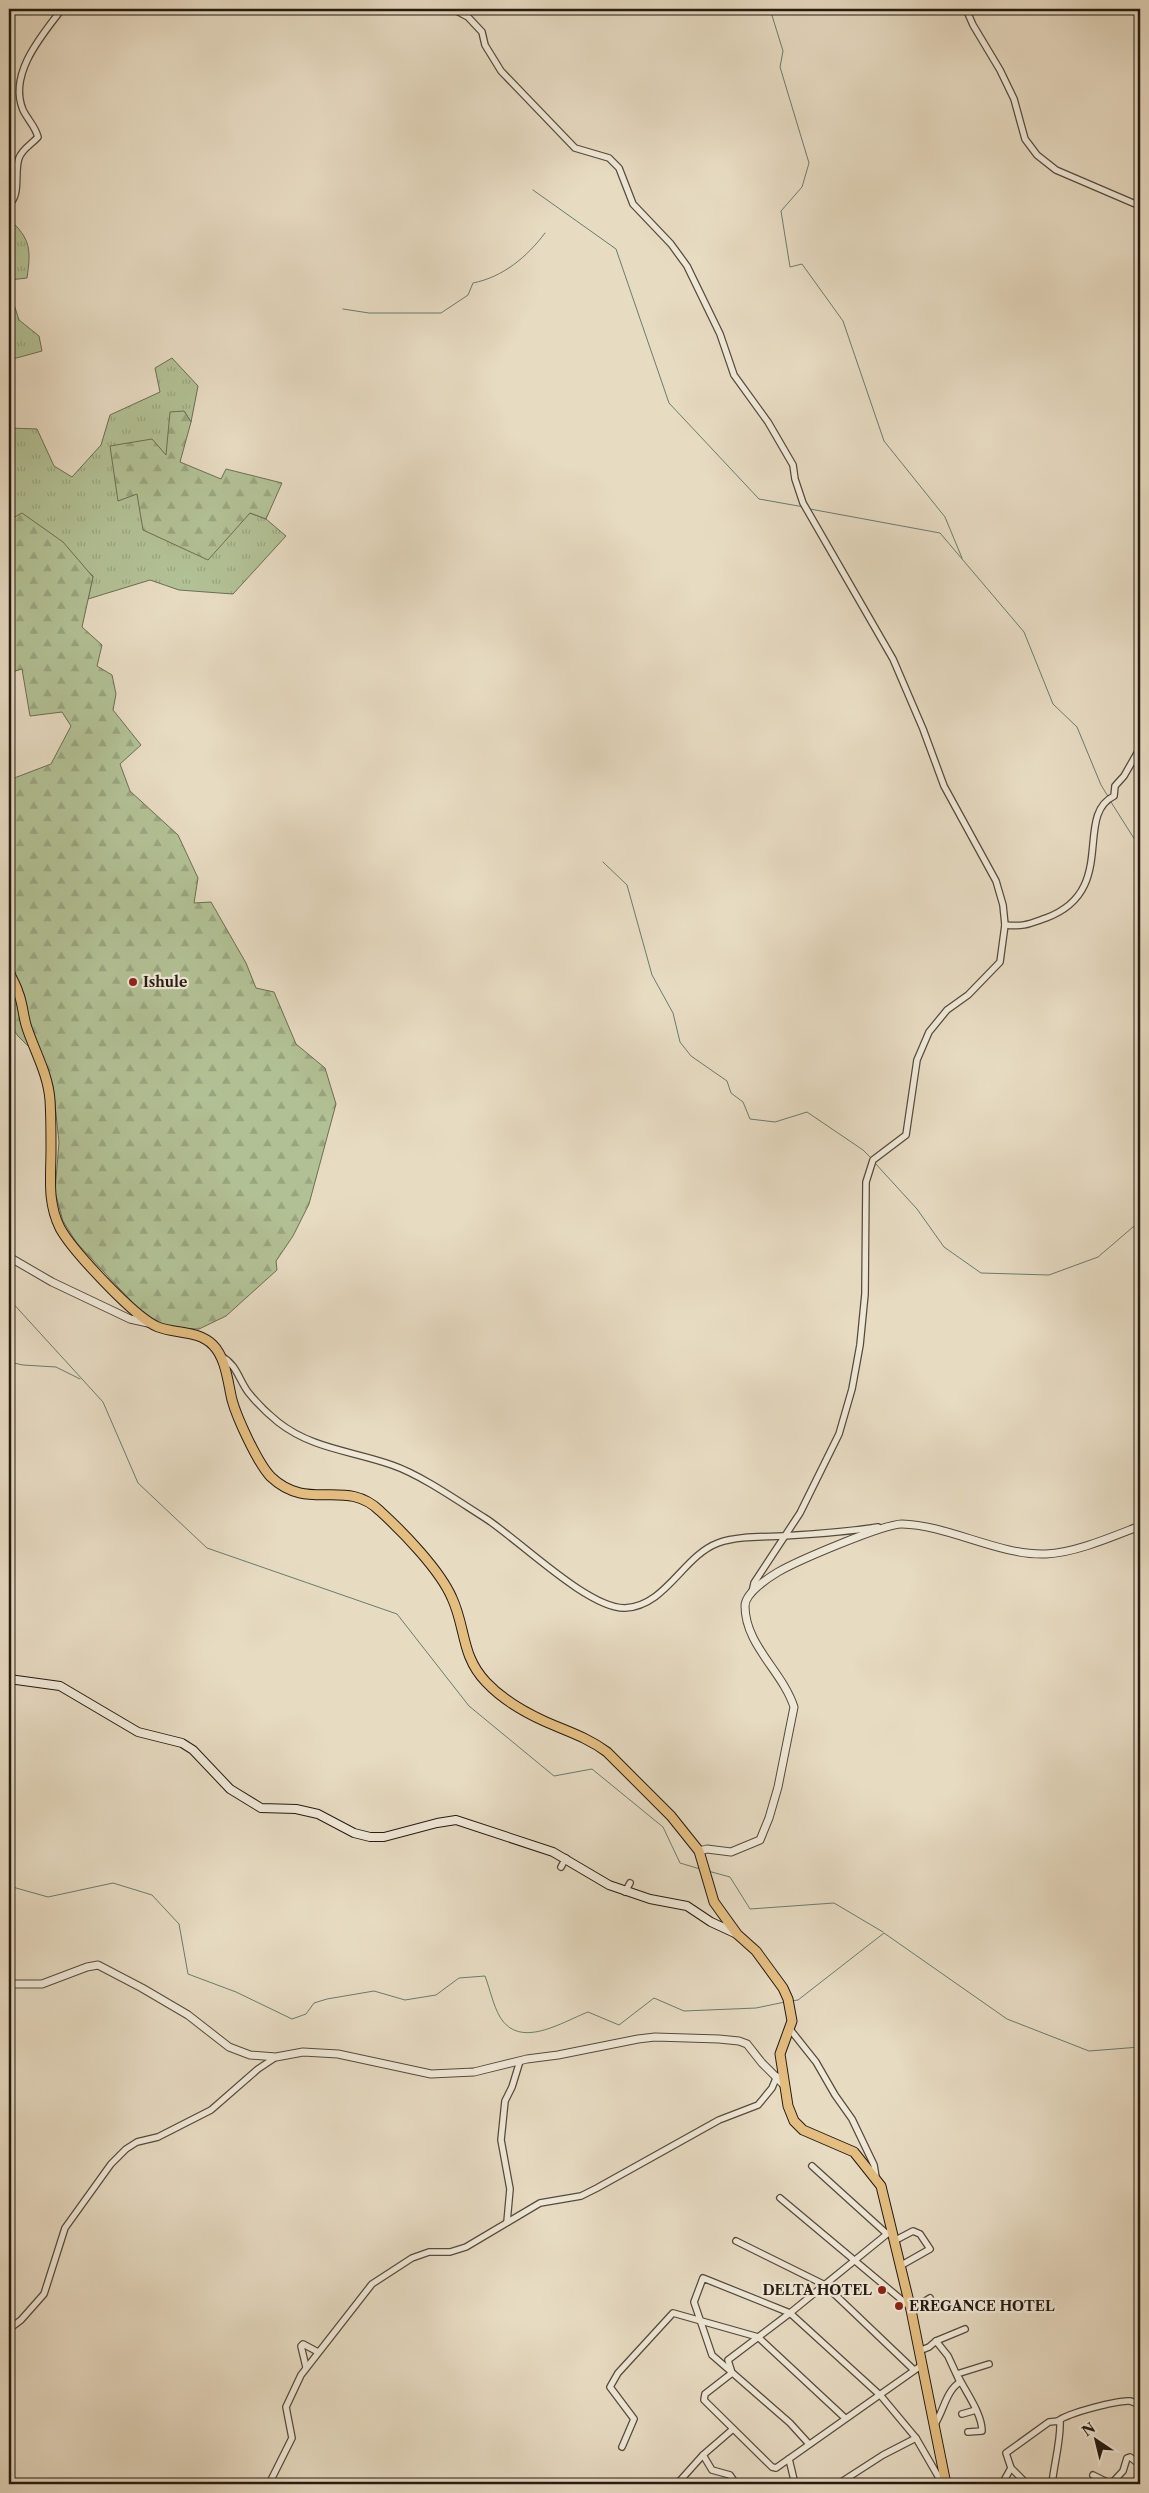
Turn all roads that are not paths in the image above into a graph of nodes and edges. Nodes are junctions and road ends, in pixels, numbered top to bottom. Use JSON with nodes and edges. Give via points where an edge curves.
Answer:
{"nodes":[{"id":1,"x":62,"y":9,"type":"edge"},
{"id":2,"x":453,"y":9,"type":"edge"},
{"id":3,"x":966,"y":9,"type":"edge"},
{"id":4,"x":9,"y":204,"type":"edge"},
{"id":5,"x":1140,"y":206,"type":"edge"},
{"id":6,"x":1140,"y":748,"type":"edge"},
{"id":7,"x":1005,"y":926,"type":"junction"},
{"id":8,"x":9,"y":972,"type":"edge"},
{"id":9,"x":9,"y":1257,"type":"edge"},
{"id":10,"x":148,"y":1322,"type":"junction"},
{"id":11,"x":221,"y":1356,"type":"junction"},
{"id":12,"x":889,"y":1526,"type":"junction"},
{"id":13,"x":1140,"y":1526,"type":"edge"},
{"id":14,"x":785,"y":1536,"type":"junction"},
{"id":15,"x":751,"y":1594,"type":"junction"},
{"id":16,"x":9,"y":1679,"type":"edge"},
{"id":17,"x":699,"y":1851,"type":"junction"},
{"id":18,"x":566,"y":1858,"type":"junction"},
{"id":19,"x":561,"y":1867,"type":"dead end"},
{"id":20,"x":630,"y":1883,"type":"dead end"},
{"id":21,"x":625,"y":1892,"type":"junction"},
{"id":22,"x":737,"y":1934,"type":"junction"},
{"id":23,"x":9,"y":1984,"type":"edge"},
{"id":24,"x":789,"y":2028,"type":"junction"},
{"id":25,"x":276,"y":2057,"type":"junction"},
{"id":26,"x":520,"y":2061,"type":"junction"},
{"id":27,"x":777,"y":2076,"type":"junction"},
{"id":28,"x":784,"y":2085,"type":"junction"},
{"id":29,"x":223,"y":2089,"type":"dead end"},
{"id":30,"x":229,"y":2094,"type":"junction"},
{"id":31,"x":812,"y":2166,"type":"dead end"},
{"id":32,"x":876,"y":2177,"type":"junction"},
{"id":33,"x":780,"y":2198,"type":"dead end"},
{"id":34,"x":507,"y":2222,"type":"junction"},
{"id":35,"x":889,"y":2232,"type":"junction"},
{"id":36,"x":736,"y":2241,"type":"dead end"},
{"id":37,"x":894,"y":2241,"type":"junction"},
{"id":38,"x":854,"y":2261,"type":"junction"},
{"id":39,"x":900,"y":2266,"type":"junction"},
{"id":40,"x":825,"y":2285,"type":"junction"},
{"id":41,"x":930,"y":2298,"type":"dead end"},
{"id":42,"x":911,"y":2308,"type":"junction"},
{"id":43,"x":790,"y":2313,"type":"junction"},
{"id":44,"x":698,"y":2320,"type":"junction"},
{"id":45,"x":9,"y":2329,"type":"edge"},
{"id":46,"x":965,"y":2330,"type":"dead end"},
{"id":47,"x":758,"y":2337,"type":"junction"},
{"id":48,"x":936,"y":2341,"type":"junction"},
{"id":49,"x":919,"y":2350,"type":"junction"},
{"id":50,"x":318,"y":2352,"type":"junction"},
{"id":51,"x":990,"y":2364,"type":"dead end"},
{"id":52,"x":306,"y":2367,"type":"junction"},
{"id":53,"x":918,"y":2367,"type":"junction"},
{"id":54,"x":732,"y":2373,"type":"junction"},
{"id":55,"x":957,"y":2375,"type":"junction"},
{"id":56,"x":880,"y":2396,"type":"junction"},
{"id":57,"x":1140,"y":2408,"type":"edge"},
{"id":58,"x":976,"y":2410,"type":"junction"},
{"id":59,"x":962,"y":2414,"type":"dead end"},
{"id":60,"x":845,"y":2418,"type":"junction"},
{"id":61,"x":1058,"y":2422,"type":"junction"},
{"id":62,"x":935,"y":2424,"type":"junction"},
{"id":63,"x":733,"y":2428,"type":"junction"},
{"id":64,"x":968,"y":2432,"type":"dead end"},
{"id":65,"x":916,"y":2438,"type":"junction"},
{"id":66,"x":809,"y":2444,"type":"junction"},
{"id":67,"x":622,"y":2447,"type":"dead end"},
{"id":68,"x":703,"y":2455,"type":"junction"},
{"id":69,"x":789,"y":2459,"type":"junction"},
{"id":70,"x":1140,"y":2463,"type":"edge"},
{"id":71,"x":1011,"y":2468,"type":"junction"},
{"id":72,"x":1093,"y":2474,"type":"dead end"},
{"id":73,"x":269,"y":2484,"type":"edge"},
{"id":74,"x":677,"y":2484,"type":"edge"},
{"id":75,"x":736,"y":2484,"type":"edge"},
{"id":76,"x":795,"y":2484,"type":"edge"},
{"id":77,"x":838,"y":2484,"type":"edge"},
{"id":78,"x":944,"y":2484,"type":"edge"},
{"id":79,"x":1002,"y":2484,"type":"edge"},
{"id":80,"x":1027,"y":2484,"type":"edge"},
{"id":81,"x":1052,"y":2484,"type":"edge"},
{"id":82,"x":1111,"y":2484,"type":"edge"}],
"edges":[{"from":1,"to":4,"type":"street","via":[[23,70],[20,91],[23,110],[38,137],[18,159],[14,198]]},
{"from":2,"to":7,"type":"street","via":[[468,17],[482,32],[485,45],[501,71],[575,148],[610,158],[619,168],[633,204],[687,266],[720,334],[734,376],[768,422],[793,465],[803,503],[893,659],[944,786],[996,881]]},
{"from":3,"to":5,"type":"street","via":[[1014,99],[1025,139],[1037,154],[1056,170]]},
{"from":6,"to":7,"type":"street","via":[[1115,786],[1114,796],[1104,801],[1095,818],[1094,853],[1087,885],[1060,913],[1024,927]]},
{"from":7,"to":14,"type":"street","via":[[1000,962],[968,995],[947,1010],[929,1032],[917,1060],[906,1135],[873,1160],[866,1182],[865,1294],[852,1389],[839,1434]]},
{"from":8,"to":10,"type":"main road","via":[[47,1080],[50,1194],[54,1214],[66,1239],[131,1309]]},
{"from":9,"to":10,"type":"street","via":[[130,1320]]},
{"from":10,"to":11,"type":"main road","via":[[166,1330],[203,1336]]},
{"from":11,"to":14,"type":"street","via":[[231,1361],[248,1392],[279,1422],[322,1446],[393,1465],[432,1486],[486,1519],[569,1582],[609,1606],[626,1608],[647,1601],[691,1561],[718,1543],[748,1537]]},
{"from":11,"to":17,"type":"main road","via":[[233,1404],[270,1476],[291,1491],[308,1496],[354,1496],[367,1500],[380,1511],[452,1597],[468,1656],[487,1683],[526,1712],[589,1740],[607,1752],[671,1816]]},
{"from":12,"to":13,"type":"street","via":[[907,1525],[1047,1554]]},
{"from":12,"to":14,"type":"street"},
{"from":12,"to":15,"type":"street","via":[[780,1571]]},
{"from":14,"to":15,"type":"street","via":[[754,1583]]},
{"from":15,"to":17,"type":"street","via":[[745,1604],[746,1619],[756,1642],[788,1692],[794,1707],[792,1721],[774,1807],[760,1840],[731,1852]]},
{"from":16,"to":18,"type":"main road","via":[[60,1686],[138,1732],[182,1743],[193,1750],[230,1789],[261,1808],[296,1809],[318,1814],[354,1833],[370,1837],[384,1837],[456,1820]]},
{"from":17,"to":22,"type":"main road","via":[[714,1902]]},
{"from":18,"to":19,"type":"street"},
{"from":18,"to":21,"type":"main road"},
{"from":20,"to":21,"type":"street"},
{"from":21,"to":22,"type":"main road","via":[[687,1906]]},
{"from":22,"to":24,"type":"main road","via":[[774,1974],[788,1999],[792,2021]]},
{"from":23,"to":25,"type":"street","via":[[42,1984],[98,1965],[188,2015],[235,2051]]},
{"from":24,"to":28,"type":"main road","via":[[780,2054]]},
{"from":24,"to":32,"type":"street","via":[[820,2068],[852,2119],[874,2165]]},
{"from":25,"to":26,"type":"street","via":[[303,2052],[338,2054],[423,2074],[474,2072]]},
{"from":25,"to":30,"type":"street"},
{"from":26,"to":27,"type":"street","via":[[655,2037],[739,2041],[747,2044]]},
{"from":26,"to":34,"type":"street","via":[[506,2101],[501,2140],[510,2189]]},
{"from":27,"to":28,"type":"street"},
{"from":27,"to":34,"type":"street","via":[[758,2105],[719,2120],[581,2196],[540,2203]]},
{"from":28,"to":32,"type":"main road","via":[[794,2121],[803,2130],[854,2152]]},
{"from":29,"to":30,"type":"street"},
{"from":30,"to":45,"type":"street","via":[[211,2110],[126,2149],[65,2228],[44,2294]]},
{"from":31,"to":35,"type":"street"},
{"from":32,"to":35,"type":"main road","via":[[881,2186]]},
{"from":33,"to":38,"type":"street"},
{"from":34,"to":50,"type":"street","via":[[466,2247],[421,2254],[394,2268],[372,2284]]},
{"from":35,"to":37,"type":"main road"},
{"from":35,"to":38,"type":"street"},
{"from":36,"to":40,"type":"street"},
{"from":37,"to":39,"type":"main road"},
{"from":37,"to":39,"type":"street","via":[[913,2231],[920,2234],[930,2249]]},
{"from":38,"to":40,"type":"street"},
{"from":38,"to":42,"type":"street"},
{"from":39,"to":42,"type":"main road"},
{"from":40,"to":43,"type":"street"},
{"from":40,"to":53,"type":"street"},
{"from":41,"to":42,"type":"street"},
{"from":42,"to":49,"type":"main road"},
{"from":43,"to":44,"type":"street","via":[[703,2278],[694,2302]]},
{"from":43,"to":47,"type":"street"},
{"from":43,"to":56,"type":"street"},
{"from":44,"to":47,"type":"street"},
{"from":44,"to":54,"type":"street","via":[[712,2355]]},
{"from":44,"to":67,"type":"street","via":[[673,2313],[614,2380],[610,2387],[634,2419]]},
{"from":46,"to":48,"type":"street"},
{"from":47,"to":54,"type":"street","via":[[728,2360]]},
{"from":47,"to":60,"type":"street"},
{"from":48,"to":49,"type":"street"},
{"from":48,"to":55,"type":"street"},
{"from":49,"to":53,"type":"main road"},
{"from":50,"to":52,"type":"street"},
{"from":50,"to":52,"type":"street","via":[[303,2344]]},
{"from":51,"to":55,"type":"street"},
{"from":52,"to":73,"type":"street","via":[[286,2407],[292,2438]]},
{"from":53,"to":56,"type":"street"},
{"from":53,"to":62,"type":"main road"},
{"from":54,"to":63,"type":"street","via":[[705,2394],[704,2400]]},
{"from":54,"to":66,"type":"street","via":[[790,2423]]},
{"from":55,"to":58,"type":"street"},
{"from":55,"to":62,"type":"street","via":[[960,2382],[950,2388]]},
{"from":56,"to":60,"type":"street"},
{"from":56,"to":65,"type":"street"},
{"from":57,"to":61,"type":"street","via":[[1130,2401],[1108,2404],[1064,2416]]},
{"from":58,"to":59,"type":"street"},
{"from":58,"to":64,"type":"street","via":[[982,2432]]},
{"from":60,"to":66,"type":"street"},
{"from":61,"to":71,"type":"street","via":[[1049,2422],[1006,2453]]},
{"from":61,"to":81,"type":"street","via":[[1061,2437],[1056,2447]]},
{"from":62,"to":78,"type":"main road"},
{"from":63,"to":68,"type":"street"},
{"from":63,"to":69,"type":"street","via":[[772,2467],[779,2467]]},
{"from":65,"to":77,"type":"street"},
{"from":65,"to":78,"type":"street"},
{"from":66,"to":69,"type":"street"},
{"from":68,"to":74,"type":"street"},
{"from":68,"to":75,"type":"street","via":[[712,2470],[730,2475]]},
{"from":69,"to":76,"type":"street"},
{"from":70,"to":82,"type":"street","via":[[1127,2458],[1123,2470]]},
{"from":71,"to":79,"type":"street"},
{"from":71,"to":80,"type":"street"},
{"from":72,"to":82,"type":"street"}]}
